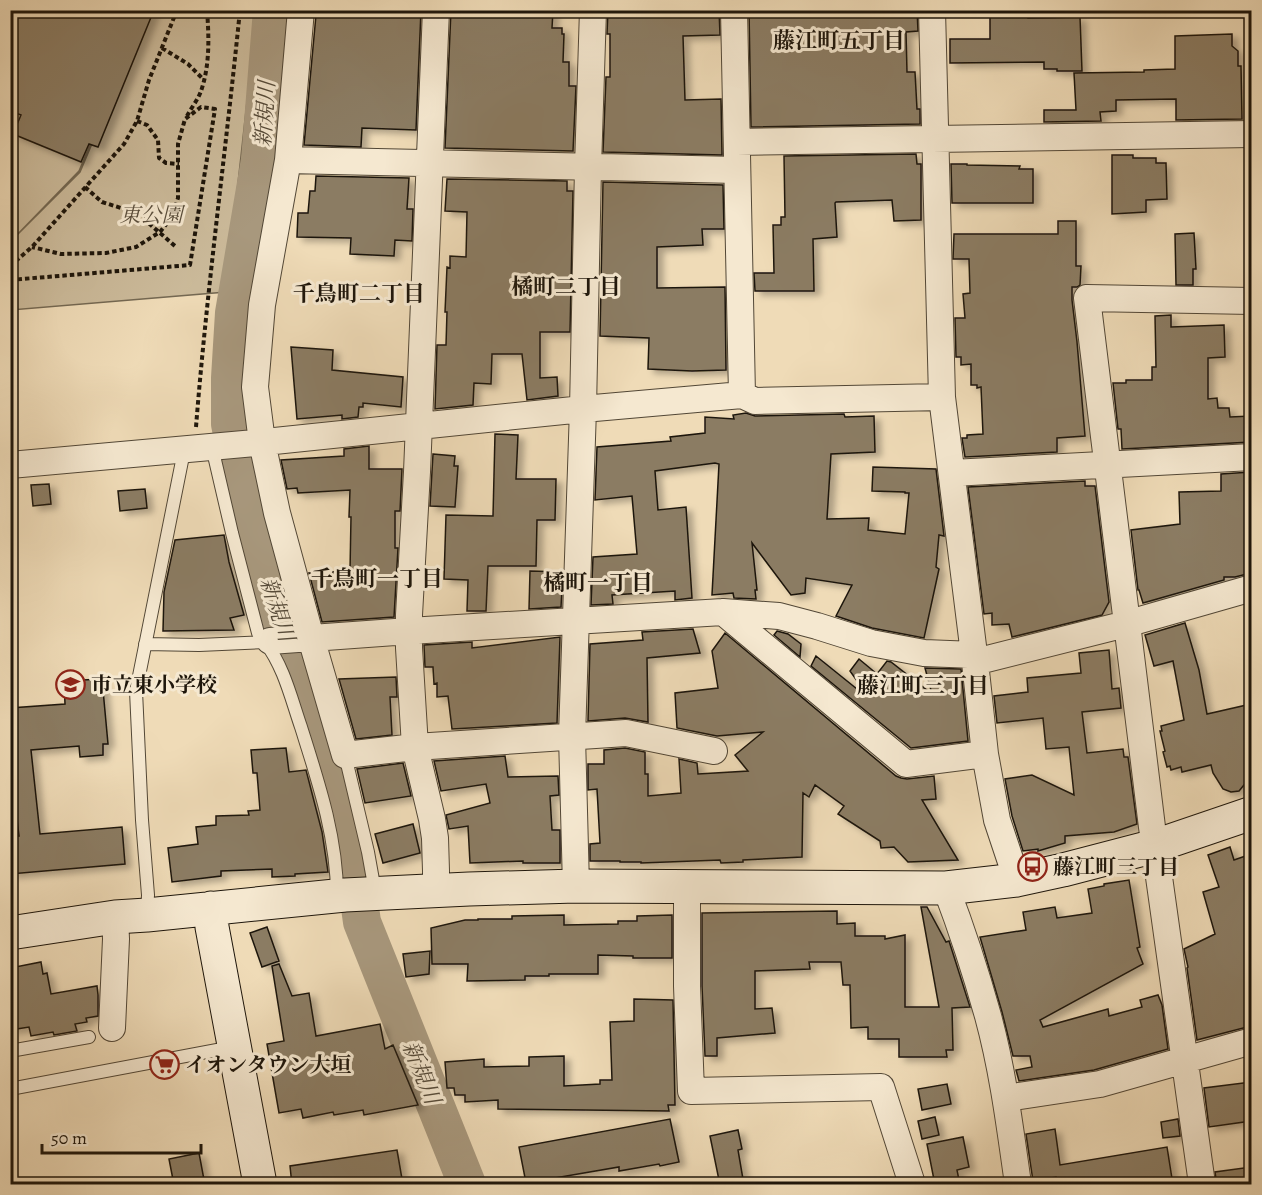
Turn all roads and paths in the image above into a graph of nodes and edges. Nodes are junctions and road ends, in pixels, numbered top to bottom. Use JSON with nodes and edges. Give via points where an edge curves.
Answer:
{"nodes":[{"id":1,"x":177,"y":10,"type":"edge"},
{"id":2,"x":207,"y":10,"type":"edge"},
{"id":3,"x":240,"y":10,"type":"edge"},
{"id":4,"x":301,"y":10,"type":"edge"},
{"id":5,"x":436,"y":10,"type":"edge"},
{"id":6,"x":593,"y":10,"type":"edge"},
{"id":7,"x":734,"y":10,"type":"edge"},
{"id":8,"x":932,"y":10,"type":"edge"},
{"id":9,"x":162,"y":48,"type":"junction"},
{"id":10,"x":203,"y":80,"type":"junction"},
{"id":11,"x":185,"y":119,"type":"junction"},
{"id":12,"x":137,"y":121,"type":"junction"},
{"id":13,"x":1251,"y":134,"type":"edge"},
{"id":14,"x":935,"y":138,"type":"junction"},
{"id":15,"x":737,"y":142,"type":"junction"},
{"id":16,"x":288,"y":160,"type":"junction"},
{"id":17,"x":179,"y":164,"type":"junction"},
{"id":18,"x":430,"y":164,"type":"junction"},
{"id":19,"x":588,"y":167,"type":"junction"},
{"id":20,"x":737,"y":170,"type":"junction"},
{"id":21,"x":86,"y":187,"type":"junction"},
{"id":22,"x":160,"y":232,"type":"junction"},
{"id":23,"x":32,"y":246,"type":"junction"},
{"id":24,"x":175,"y":246,"type":"dead end"},
{"id":25,"x":10,"y":266,"type":"edge"},
{"id":26,"x":10,"y":280,"type":"edge"},
{"id":27,"x":1251,"y":301,"type":"edge"},
{"id":28,"x":742,"y":395,"type":"junction"},
{"id":29,"x":942,"y":397,"type":"junction"},
{"id":30,"x":583,"y":409,"type":"junction"},
{"id":31,"x":419,"y":426,"type":"junction"},
{"id":32,"x":259,"y":442,"type":"junction"},
{"id":33,"x":201,"y":448,"type":"junction"},
{"id":34,"x":1251,"y":457,"type":"edge"},
{"id":35,"x":1108,"y":464,"type":"junction"},
{"id":36,"x":10,"y":465,"type":"edge"},
{"id":37,"x":952,"y":473,"type":"junction"},
{"id":38,"x":1251,"y":588,"type":"edge"},
{"id":39,"x":723,"y":612,"type":"junction"},
{"id":40,"x":576,"y":620,"type":"junction"},
{"id":41,"x":1126,"y":624,"type":"junction"},
{"id":42,"x":410,"y":631,"type":"junction"},
{"id":43,"x":307,"y":638,"type":"junction"},
{"id":44,"x":268,"y":642,"type":"junction"},
{"id":45,"x":145,"y":644,"type":"junction"},
{"id":46,"x":975,"y":659,"type":"junction"},
{"id":47,"x":572,"y":736,"type":"junction"},
{"id":48,"x":415,"y":747,"type":"junction"},
{"id":49,"x":714,"y":751,"type":"dead end"},
{"id":50,"x":985,"y":753,"type":"junction"},
{"id":51,"x":345,"y":755,"type":"junction"},
{"id":52,"x":1251,"y":813,"type":"edge"},
{"id":53,"x":1155,"y":846,"type":"junction"},
{"id":54,"x":1017,"y":880,"type":"junction"},
{"id":55,"x":576,"y":886,"type":"junction"},
{"id":56,"x":687,"y":888,"type":"junction"},
{"id":57,"x":946,"y":888,"type":"junction"},
{"id":58,"x":436,"y":890,"type":"junction"},
{"id":59,"x":357,"y":894,"type":"junction"},
{"id":60,"x":211,"y":908,"type":"junction"},
{"id":61,"x":147,"y":915,"type":"junction"},
{"id":62,"x":114,"y":917,"type":"junction"},
{"id":63,"x":10,"y":933,"type":"edge"},
{"id":64,"x":101,"y":1032,"type":"joint"},
{"id":65,"x":1251,"y":1041,"type":"edge"},
{"id":66,"x":234,"y":1047,"type":"junction"},
{"id":67,"x":10,"y":1052,"type":"edge"},
{"id":68,"x":1184,"y":1061,"type":"junction"},
{"id":69,"x":10,"y":1089,"type":"edge"},
{"id":70,"x":1006,"y":1098,"type":"junction"},
{"id":71,"x":10,"y":1176,"type":"edge"},
{"id":72,"x":12,"y":1185,"type":"edge"},
{"id":73,"x":260,"y":1185,"type":"edge"},
{"id":74,"x":912,"y":1185,"type":"edge"},
{"id":75,"x":1018,"y":1185,"type":"edge"},
{"id":76,"x":1202,"y":1185,"type":"edge"}],
"edges":[{"from":1,"to":9,"type":"path"},
{"from":2,"to":10,"type":"path","via":[[208,60]]},
{"from":3,"to":33,"type":"path","via":[[202,346]]},
{"from":4,"to":16,"type":"street"},
{"from":5,"to":18,"type":"street"},
{"from":6,"to":19,"type":"street"},
{"from":7,"to":15,"type":"street"},
{"from":8,"to":14,"type":"street"},
{"from":9,"to":10,"type":"path","via":[[188,64]]},
{"from":9,"to":12,"type":"path"},
{"from":10,"to":11,"type":"path","via":[[201,92]]},
{"from":11,"to":17,"type":"path","via":[[178,144]]},
{"from":11,"to":26,"type":"path","via":[[201,107],[215,109],[190,265]]},
{"from":12,"to":17,"type":"path","via":[[147,125],[158,140],[159,158]]},
{"from":12,"to":21,"type":"path","via":[[124,144]]},
{"from":13,"to":14,"type":"street"},
{"from":14,"to":15,"type":"street"},
{"from":14,"to":29,"type":"street"},
{"from":15,"to":20,"type":"street"},
{"from":16,"to":18,"type":"street"},
{"from":16,"to":32,"type":"street","via":[[262,305],[255,387]]},
{"from":17,"to":22,"type":"path","via":[[178,198],[172,217]]},
{"from":18,"to":19,"type":"street"},
{"from":18,"to":31,"type":"street"},
{"from":19,"to":20,"type":"street"},
{"from":19,"to":30,"type":"street"},
{"from":20,"to":28,"type":"street"},
{"from":21,"to":22,"type":"path","via":[[102,202],[137,213]]},
{"from":21,"to":23,"type":"path"},
{"from":22,"to":23,"type":"path","via":[[136,247],[106,253],[61,254]]},
{"from":22,"to":24,"type":"path"},
{"from":23,"to":25,"type":"path"},
{"from":27,"to":35,"type":"street","via":[[1087,298]]},
{"from":28,"to":29,"type":"street","via":[[755,401]]},
{"from":28,"to":30,"type":"street"},
{"from":29,"to":37,"type":"street"},
{"from":30,"to":31,"type":"street"},
{"from":30,"to":40,"type":"street"},
{"from":31,"to":32,"type":"street"},
{"from":31,"to":42,"type":"street"},
{"from":32,"to":33,"type":"street"},
{"from":32,"to":43,"type":"street"},
{"from":33,"to":36,"type":"street"},
{"from":33,"to":44,"type":"lane","via":[[232,533],[258,633]]},
{"from":33,"to":45,"type":"lane","via":[[182,461]]},
{"from":34,"to":35,"type":"street"},
{"from":35,"to":37,"type":"street"},
{"from":35,"to":41,"type":"street"},
{"from":37,"to":46,"type":"street"},
{"from":38,"to":41,"type":"street"},
{"from":39,"to":40,"type":"street"},
{"from":39,"to":46,"type":"street","via":[[779,616],[871,643]]},
{"from":39,"to":50,"type":"street","via":[[906,764]]},
{"from":40,"to":42,"type":"street"},
{"from":40,"to":47,"type":"street"},
{"from":41,"to":46,"type":"street"},
{"from":41,"to":53,"type":"street"},
{"from":42,"to":43,"type":"street"},
{"from":42,"to":48,"type":"street"},
{"from":43,"to":44,"type":"street"},
{"from":43,"to":51,"type":"street"},
{"from":44,"to":45,"type":"lane"},
{"from":44,"to":59,"type":"lane","via":[[285,676],[319,782],[335,858]]},
{"from":45,"to":61,"type":"lane","via":[[136,691]]},
{"from":46,"to":50,"type":"street"},
{"from":47,"to":48,"type":"street"},
{"from":47,"to":49,"type":"street","via":[[626,733]]},
{"from":47,"to":55,"type":"street"},
{"from":48,"to":51,"type":"street"},
{"from":48,"to":58,"type":"street","via":[[433,828]]},
{"from":50,"to":54,"type":"street","via":[[997,820]]},
{"from":51,"to":59,"type":"lane","via":[[368,852]]},
{"from":52,"to":53,"type":"street"},
{"from":53,"to":54,"type":"street"},
{"from":53,"to":68,"type":"street"},
{"from":54,"to":57,"type":"street"},
{"from":55,"to":56,"type":"street"},
{"from":55,"to":58,"type":"street"},
{"from":56,"to":57,"type":"street"},
{"from":56,"to":74,"type":"street","via":[[691,1091],[881,1087]]},
{"from":57,"to":70,"type":"street","via":[[973,964]]},
{"from":58,"to":59,"type":"street"},
{"from":59,"to":60,"type":"street"},
{"from":60,"to":61,"type":"street"},
{"from":60,"to":66,"type":"street"},
{"from":61,"to":62,"type":"street"},
{"from":62,"to":63,"type":"street"},
{"from":62,"to":64,"type":"street","via":[[116,939]]},
{"from":64,"to":67,"type":"lane"},
{"from":65,"to":68,"type":"street"},
{"from":66,"to":69,"type":"lane"},
{"from":66,"to":73,"type":"street"},
{"from":68,"to":70,"type":"street","via":[[1100,1084]]},
{"from":68,"to":76,"type":"street"},
{"from":70,"to":75,"type":"street"},
{"from":71,"to":72,"type":"lane"}]}
